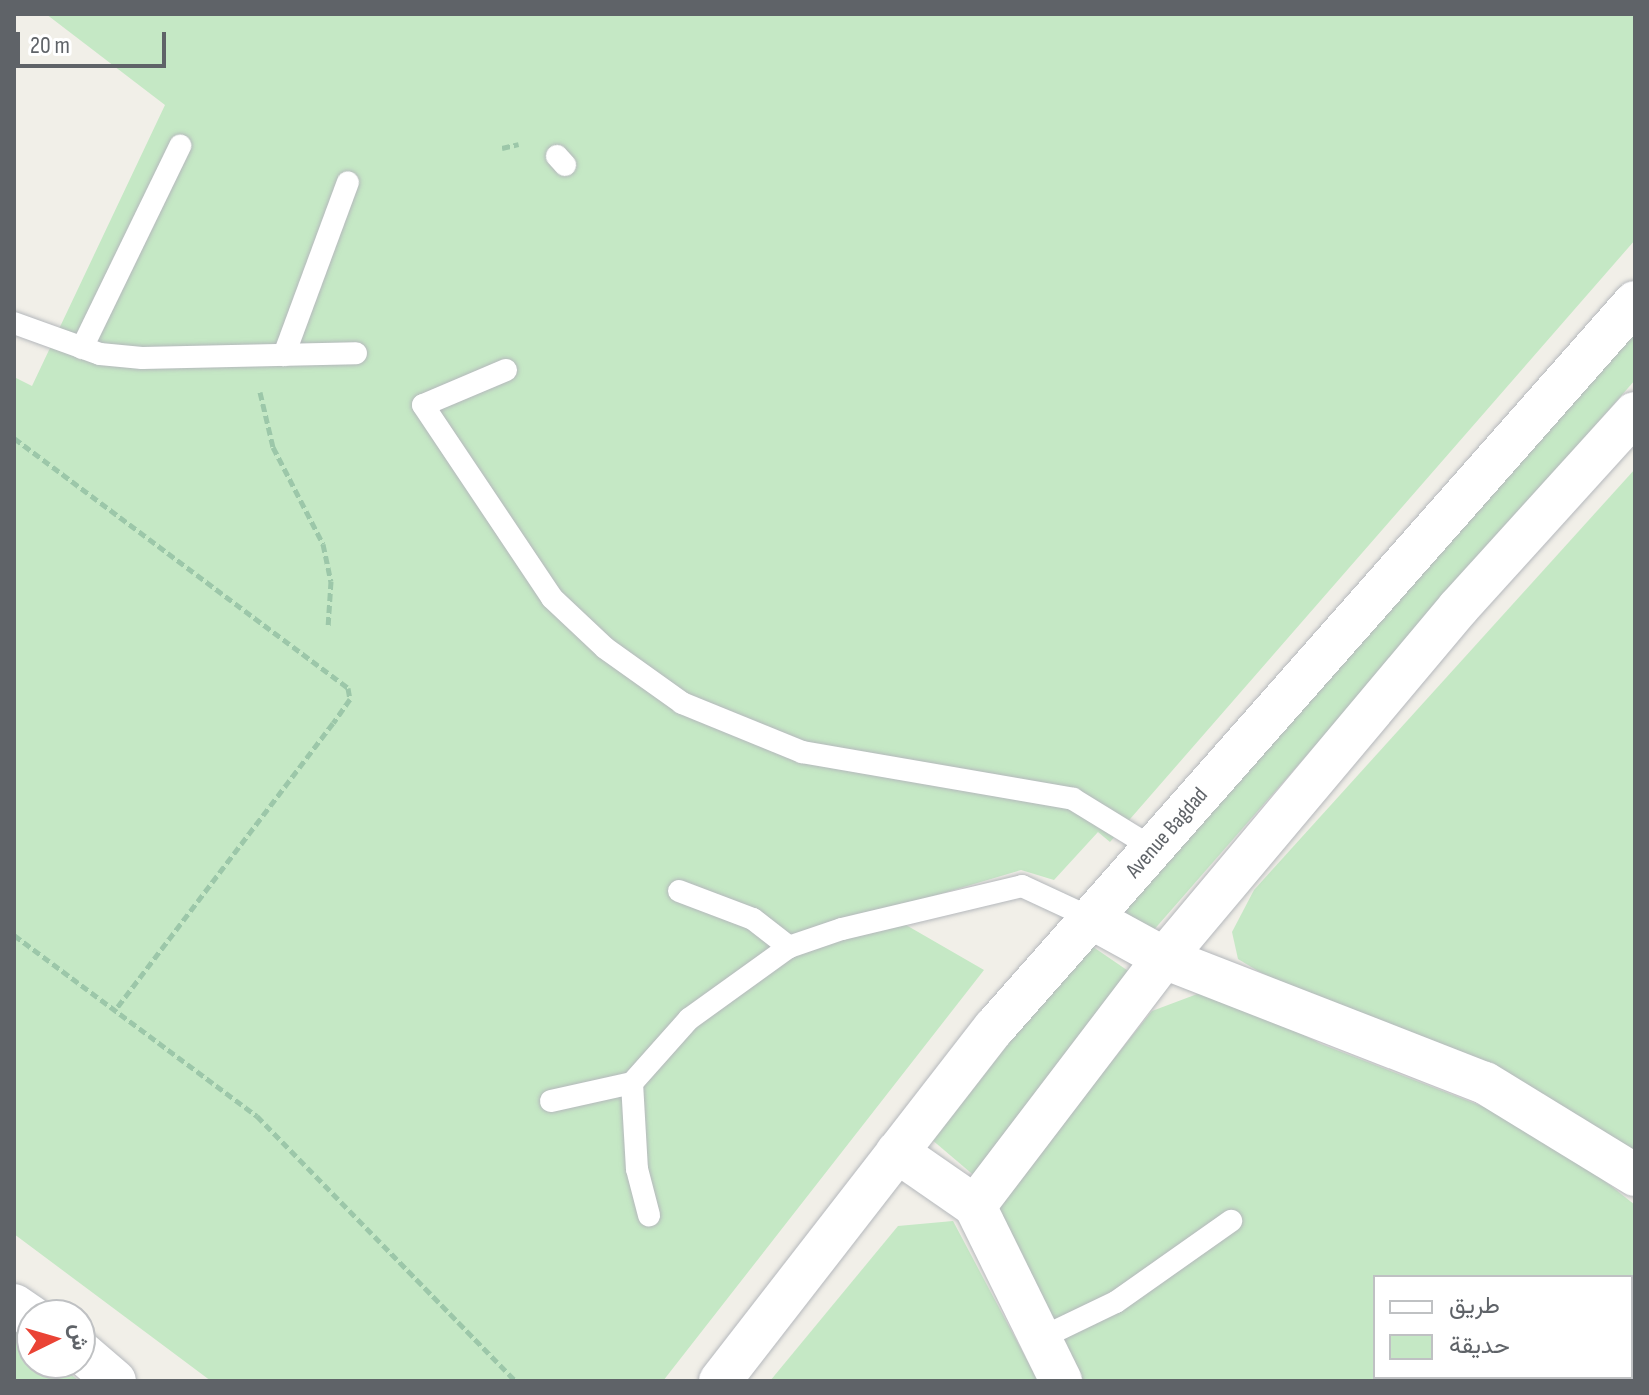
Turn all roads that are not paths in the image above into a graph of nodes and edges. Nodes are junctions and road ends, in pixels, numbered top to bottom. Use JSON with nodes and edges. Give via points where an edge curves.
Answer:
{"nodes":[{"id":1,"x":180,"y":146,"type":"dead end"},
{"id":2,"x":348,"y":182,"type":"dead end"},
{"id":3,"x":1635,"y":302,"type":"edge"},
{"id":4,"x":14,"y":323,"type":"edge"},
{"id":5,"x":82,"y":348,"type":"junction"},
{"id":6,"x":356,"y":353,"type":"dead end"},
{"id":7,"x":284,"y":355,"type":"junction"},
{"id":8,"x":506,"y":370,"type":"dead end"},
{"id":9,"x":1635,"y":413,"type":"edge"},
{"id":10,"x":1153,"y":848,"type":"junction"},
{"id":11,"x":679,"y":891,"type":"dead end"},
{"id":12,"x":1091,"y":918,"type":"junction"},
{"id":13,"x":789,"y":947,"type":"junction"},
{"id":14,"x":1164,"y":958,"type":"junction"},
{"id":15,"x":632,"y":1083,"type":"junction"},
{"id":16,"x":551,"y":1101,"type":"dead end"},
{"id":17,"x":897,"y":1152,"type":"junction"},
{"id":18,"x":1635,"y":1175,"type":"edge"},
{"id":19,"x":975,"y":1206,"type":"junction"},
{"id":20,"x":649,"y":1215,"type":"dead end"},
{"id":21,"x":1231,"y":1221,"type":"dead end"},
{"id":22,"x":1039,"y":1339,"type":"junction"},
{"id":23,"x":96,"y":1365,"type":"edge"},
{"id":24,"x":115,"y":1381,"type":"edge"},
{"id":25,"x":720,"y":1381,"type":"edge"},
{"id":26,"x":1061,"y":1381,"type":"edge"}],
"edges":[{"from":1,"to":5,"type":"lane"},
{"from":2,"to":7,"type":"lane"},
{"from":3,"to":10,"type":"street","name":"Avenue Bagdad"},
{"from":4,"to":5,"type":"lane"},
{"from":5,"to":7,"type":"lane","via":[[142,358]]},
{"from":6,"to":7,"type":"lane"},
{"from":8,"to":10,"type":"lane","via":[[423,405],[552,598],[605,648],[682,703],[802,752],[1073,799]]},
{"from":9,"to":14,"type":"street","via":[[1459,607]]},
{"from":10,"to":12,"type":"street","name":"Avenue Bagdad"},
{"from":11,"to":13,"type":"lane","via":[[753,919]]},
{"from":12,"to":13,"type":"lane","via":[[1022,886]]},
{"from":12,"to":14,"type":"street"},
{"from":12,"to":17,"type":"street","name":"Avenue Bagdad"},
{"from":13,"to":15,"type":"lane","via":[[689,1019]]},
{"from":14,"to":18,"type":"street","via":[[1485,1083]]},
{"from":14,"to":19,"type":"street"},
{"from":15,"to":16,"type":"lane"},
{"from":15,"to":20,"type":"lane","via":[[637,1169]]},
{"from":17,"to":19,"type":"street"},
{"from":17,"to":25,"type":"street","name":"Avenue Bagdad"},
{"from":19,"to":22,"type":"street"},
{"from":21,"to":22,"type":"lane","via":[[1116,1302]]},
{"from":22,"to":26,"type":"street"},
{"from":23,"to":24,"type":"street"}]}
